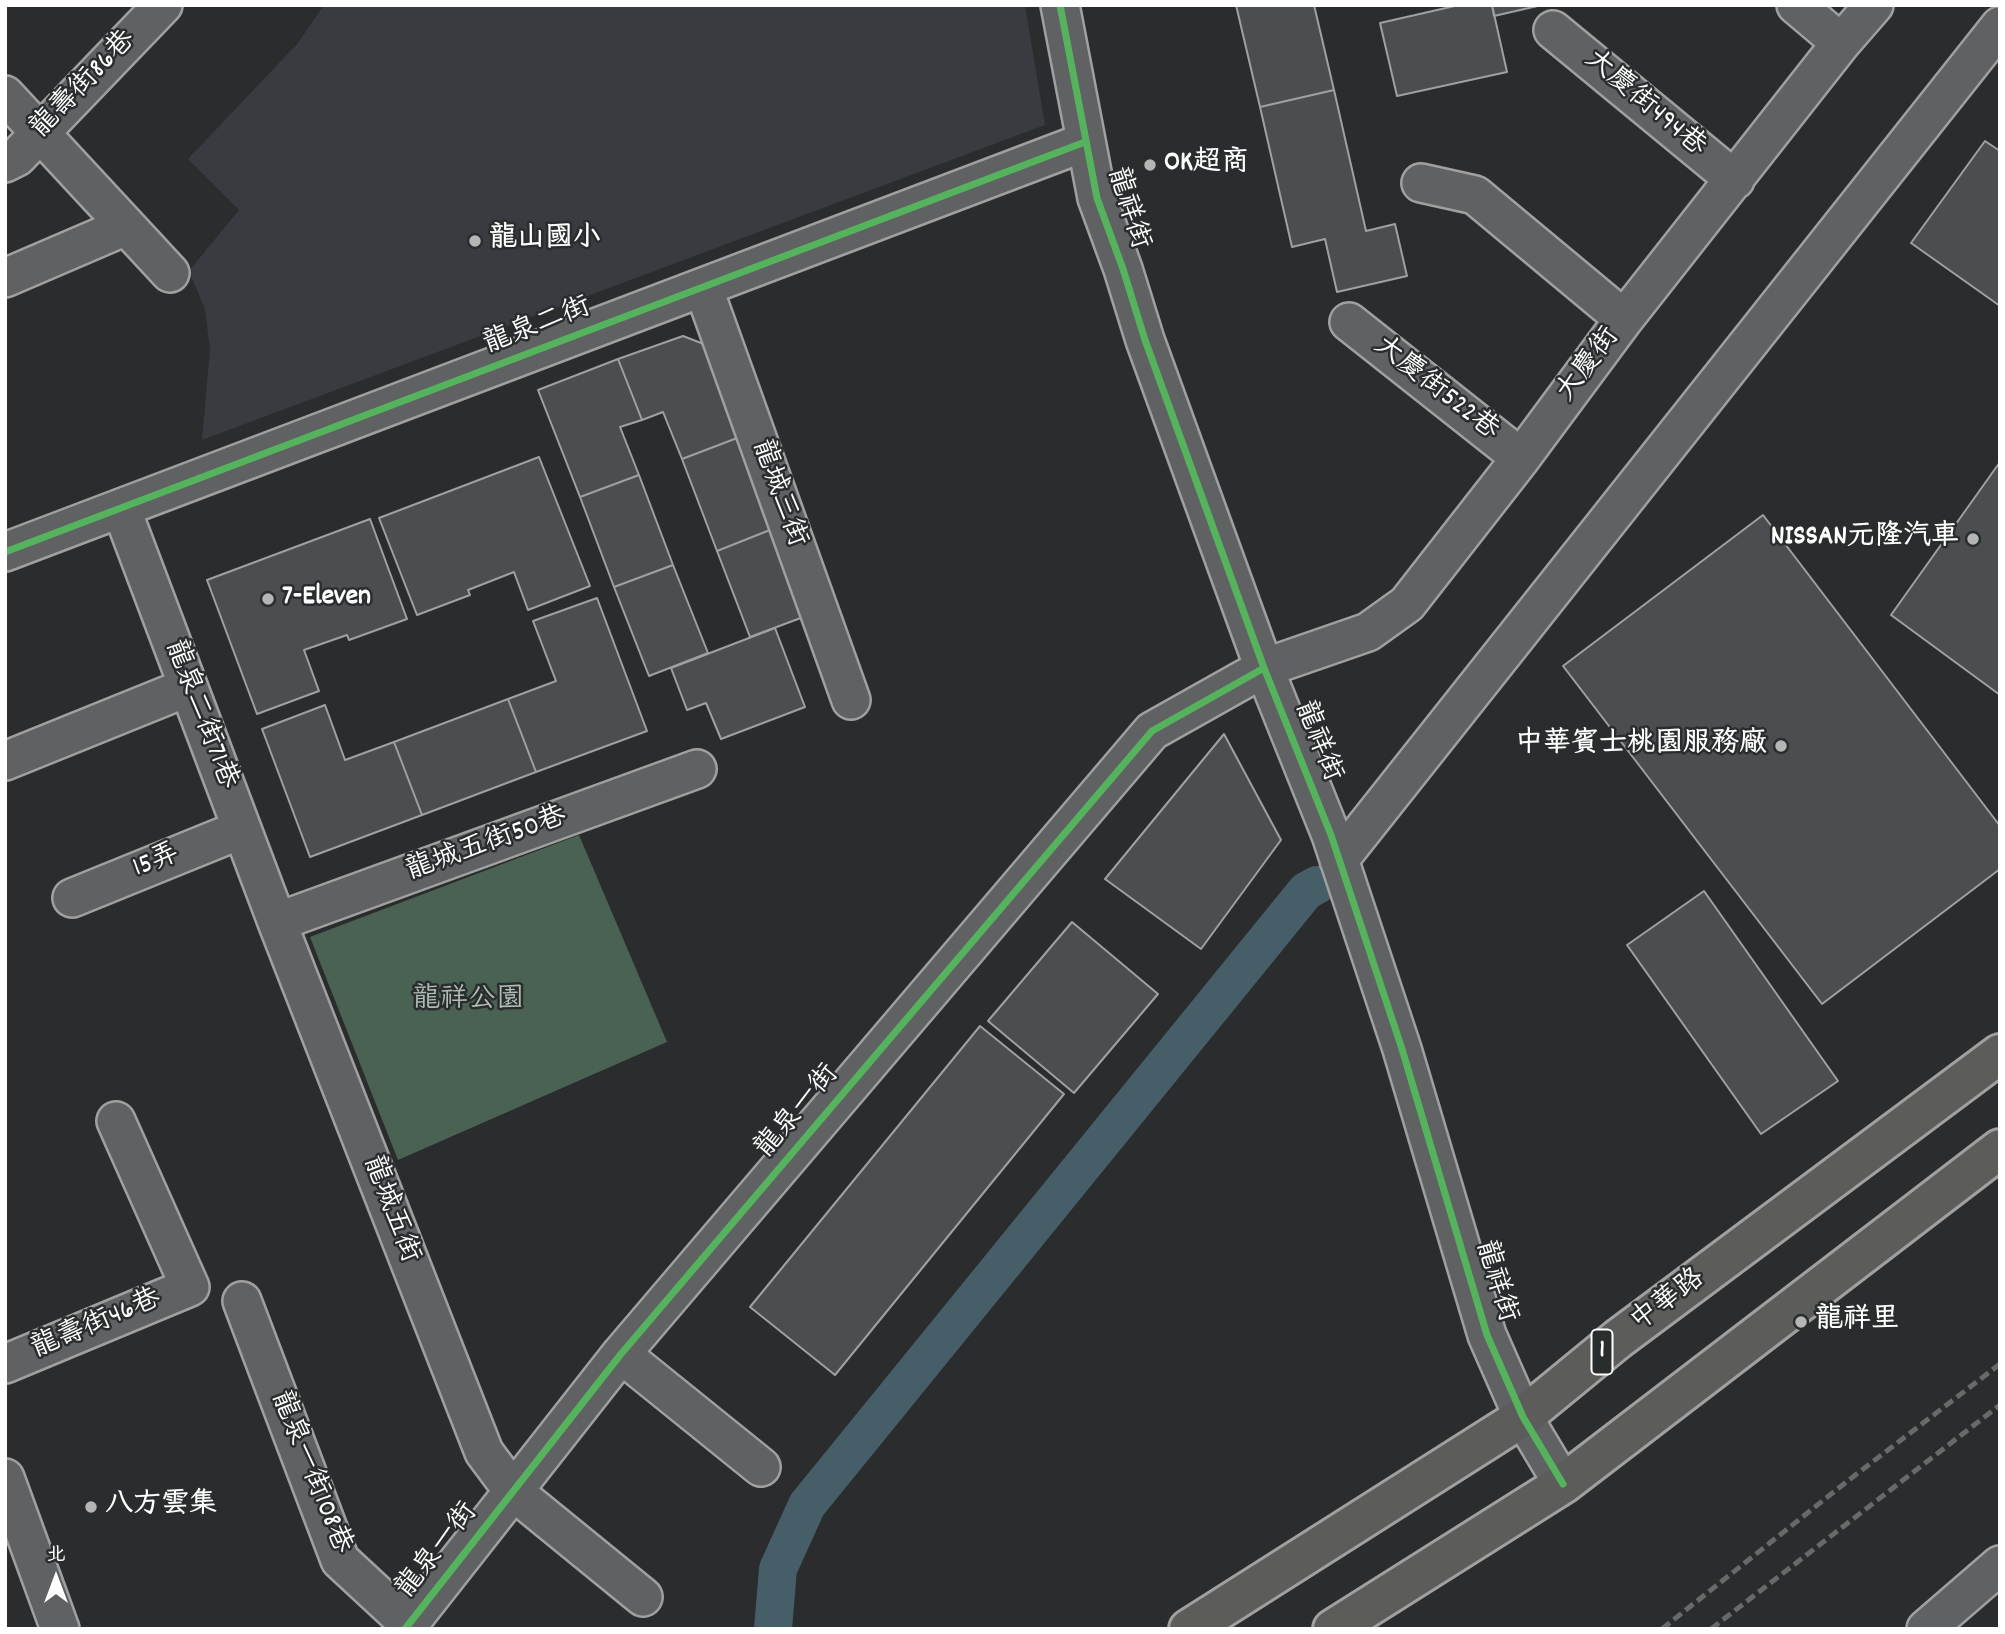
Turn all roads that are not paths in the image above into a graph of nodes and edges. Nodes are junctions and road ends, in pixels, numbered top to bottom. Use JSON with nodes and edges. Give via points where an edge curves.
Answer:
{"nodes":[{"id":1,"x":163,"y":5,"type":"edge"},
{"id":2,"x":1060,"y":5,"type":"edge"},
{"id":3,"x":1796,"y":5,"type":"edge"},
{"id":4,"x":1874,"y":5,"type":"edge"},
{"id":5,"x":2000,"y":26,"type":"edge"},
{"id":6,"x":1553,"y":30,"type":"dead end"},
{"id":7,"x":1841,"y":43,"type":"junction"},
{"id":8,"x":5,"y":95,"type":"edge"},
{"id":9,"x":39,"y":132,"type":"junction"},
{"id":10,"x":1085,"y":142,"type":"junction"},
{"id":11,"x":5,"y":163,"type":"edge"},
{"id":12,"x":1735,"y":180,"type":"junction"},
{"id":13,"x":1421,"y":183,"type":"dead end"},
{"id":14,"x":126,"y":226,"type":"junction"},
{"id":15,"x":170,"y":273,"type":"dead end"},
{"id":16,"x":5,"y":278,"type":"edge"},
{"id":17,"x":703,"y":287,"type":"junction"},
{"id":18,"x":1625,"y":319,"type":"junction"},
{"id":19,"x":1349,"y":322,"type":"dead end"},
{"id":20,"x":1521,"y":458,"type":"junction"},
{"id":21,"x":121,"y":508,"type":"junction"},
{"id":22,"x":5,"y":552,"type":"edge"},
{"id":23,"x":1264,"y":668,"type":"junction"},
{"id":24,"x":188,"y":687,"type":"junction"},
{"id":25,"x":851,"y":700,"type":"dead end"},
{"id":26,"x":5,"y":761,"type":"edge"},
{"id":27,"x":697,"y":769,"type":"dead end"},
{"id":28,"x":242,"y":829,"type":"junction"},
{"id":29,"x":1339,"y":860,"type":"junction"},
{"id":30,"x":72,"y":898,"type":"dead end"},
{"id":31,"x":277,"y":922,"type":"junction"},
{"id":32,"x":2000,"y":1054,"type":"edge"},
{"id":33,"x":116,"y":1121,"type":"dead end"},
{"id":34,"x":2000,"y":1149,"type":"edge"},
{"id":35,"x":242,"y":1301,"type":"dead end"},
{"id":36,"x":621,"y":1354,"type":"junction"},
{"id":37,"x":5,"y":1364,"type":"edge"},
{"id":38,"x":1523,"y":1417,"type":"junction"},
{"id":39,"x":761,"y":1467,"type":"dead end"},
{"id":40,"x":5,"y":1478,"type":"edge"},
{"id":41,"x":1563,"y":1484,"type":"junction"},
{"id":42,"x":513,"y":1492,"type":"junction"},
{"id":43,"x":2000,"y":1565,"type":"edge"},
{"id":44,"x":643,"y":1597,"type":"dead end"},
{"id":45,"x":407,"y":1626,"type":"edge"},
{"id":46,"x":60,"y":1629,"type":"edge"},
{"id":47,"x":1189,"y":1629,"type":"edge"},
{"id":48,"x":1333,"y":1629,"type":"edge"},
{"id":49,"x":1926,"y":1629,"type":"edge"}],
"edges":[{"from":1,"to":9,"type":"street","name":"龍壽街86巷"},
{"from":2,"to":10,"type":"street","name":"龍祥街"},
{"from":3,"to":7,"type":"street"},
{"from":4,"to":7,"type":"street","name":"大慶街"},
{"from":5,"to":29,"type":"street"},
{"from":6,"to":12,"type":"street","name":"大慶街494巷"},
{"from":7,"to":12,"type":"street","name":"大慶街"},
{"from":8,"to":9,"type":"street"},
{"from":9,"to":11,"type":"street","name":"龍壽街86巷","via":[[17,157]]},
{"from":9,"to":14,"type":"street"},
{"from":10,"to":17,"type":"street","name":"龍泉二街"},
{"from":10,"to":23,"type":"street","name":"龍祥街","via":[[1097,198],[1145,340]]},
{"from":12,"to":18,"type":"street","name":"大慶街"},
{"from":13,"to":18,"type":"street","via":[[1475,195]]},
{"from":14,"to":15,"type":"street"},
{"from":14,"to":16,"type":"street"},
{"from":17,"to":21,"type":"street","name":"龍泉二街"},
{"from":17,"to":25,"type":"street","name":"龍城三街"},
{"from":18,"to":20,"type":"street","name":"大慶街"},
{"from":19,"to":20,"type":"street","name":"大慶街522巷"},
{"from":20,"to":23,"type":"street","name":"大慶街","via":[[1408,604],[1368,632]]},
{"from":21,"to":22,"type":"street","name":"龍泉二街"},
{"from":21,"to":24,"type":"street","name":"龍泉二街71巷"},
{"from":23,"to":29,"type":"street","name":"龍祥街"},
{"from":23,"to":36,"type":"street","name":"龍泉一街","via":[[1152,731]]},
{"from":24,"to":26,"type":"street"},
{"from":24,"to":28,"type":"street","name":"龍泉二街71巷"},
{"from":27,"to":31,"type":"street","name":"龍城五街50巷"},
{"from":28,"to":30,"type":"street","name":"15弄"},
{"from":28,"to":31,"type":"street","name":"龍泉二街71巷"},
{"from":29,"to":38,"type":"street","name":"龍祥街","via":[[1402,1049],[1487,1335]]},
{"from":31,"to":42,"type":"street","name":"龍城五街","via":[[484,1452]]},
{"from":32,"to":38,"type":"main road","name":"中華路","number":"1","via":[[1629,1331]]},
{"from":33,"to":37,"type":"street","name":"龍壽街46巷","via":[[190,1287]]},
{"from":34,"to":41,"type":"main road"},
{"from":35,"to":45,"type":"street","name":"龍泉一街108巷","via":[[340,1560]]},
{"from":36,"to":39,"type":"street"},
{"from":36,"to":42,"type":"street","name":"龍泉一街"},
{"from":38,"to":41,"type":"street","name":"龍祥街"},
{"from":38,"to":47,"type":"main road","name":"中華路","number":"1"},
{"from":40,"to":46,"type":"street"},
{"from":41,"to":48,"type":"main road"},
{"from":42,"to":44,"type":"street","name":"龍城五街"},
{"from":42,"to":45,"type":"street","name":"龍泉一街"},
{"from":43,"to":49,"type":"street"}]}
